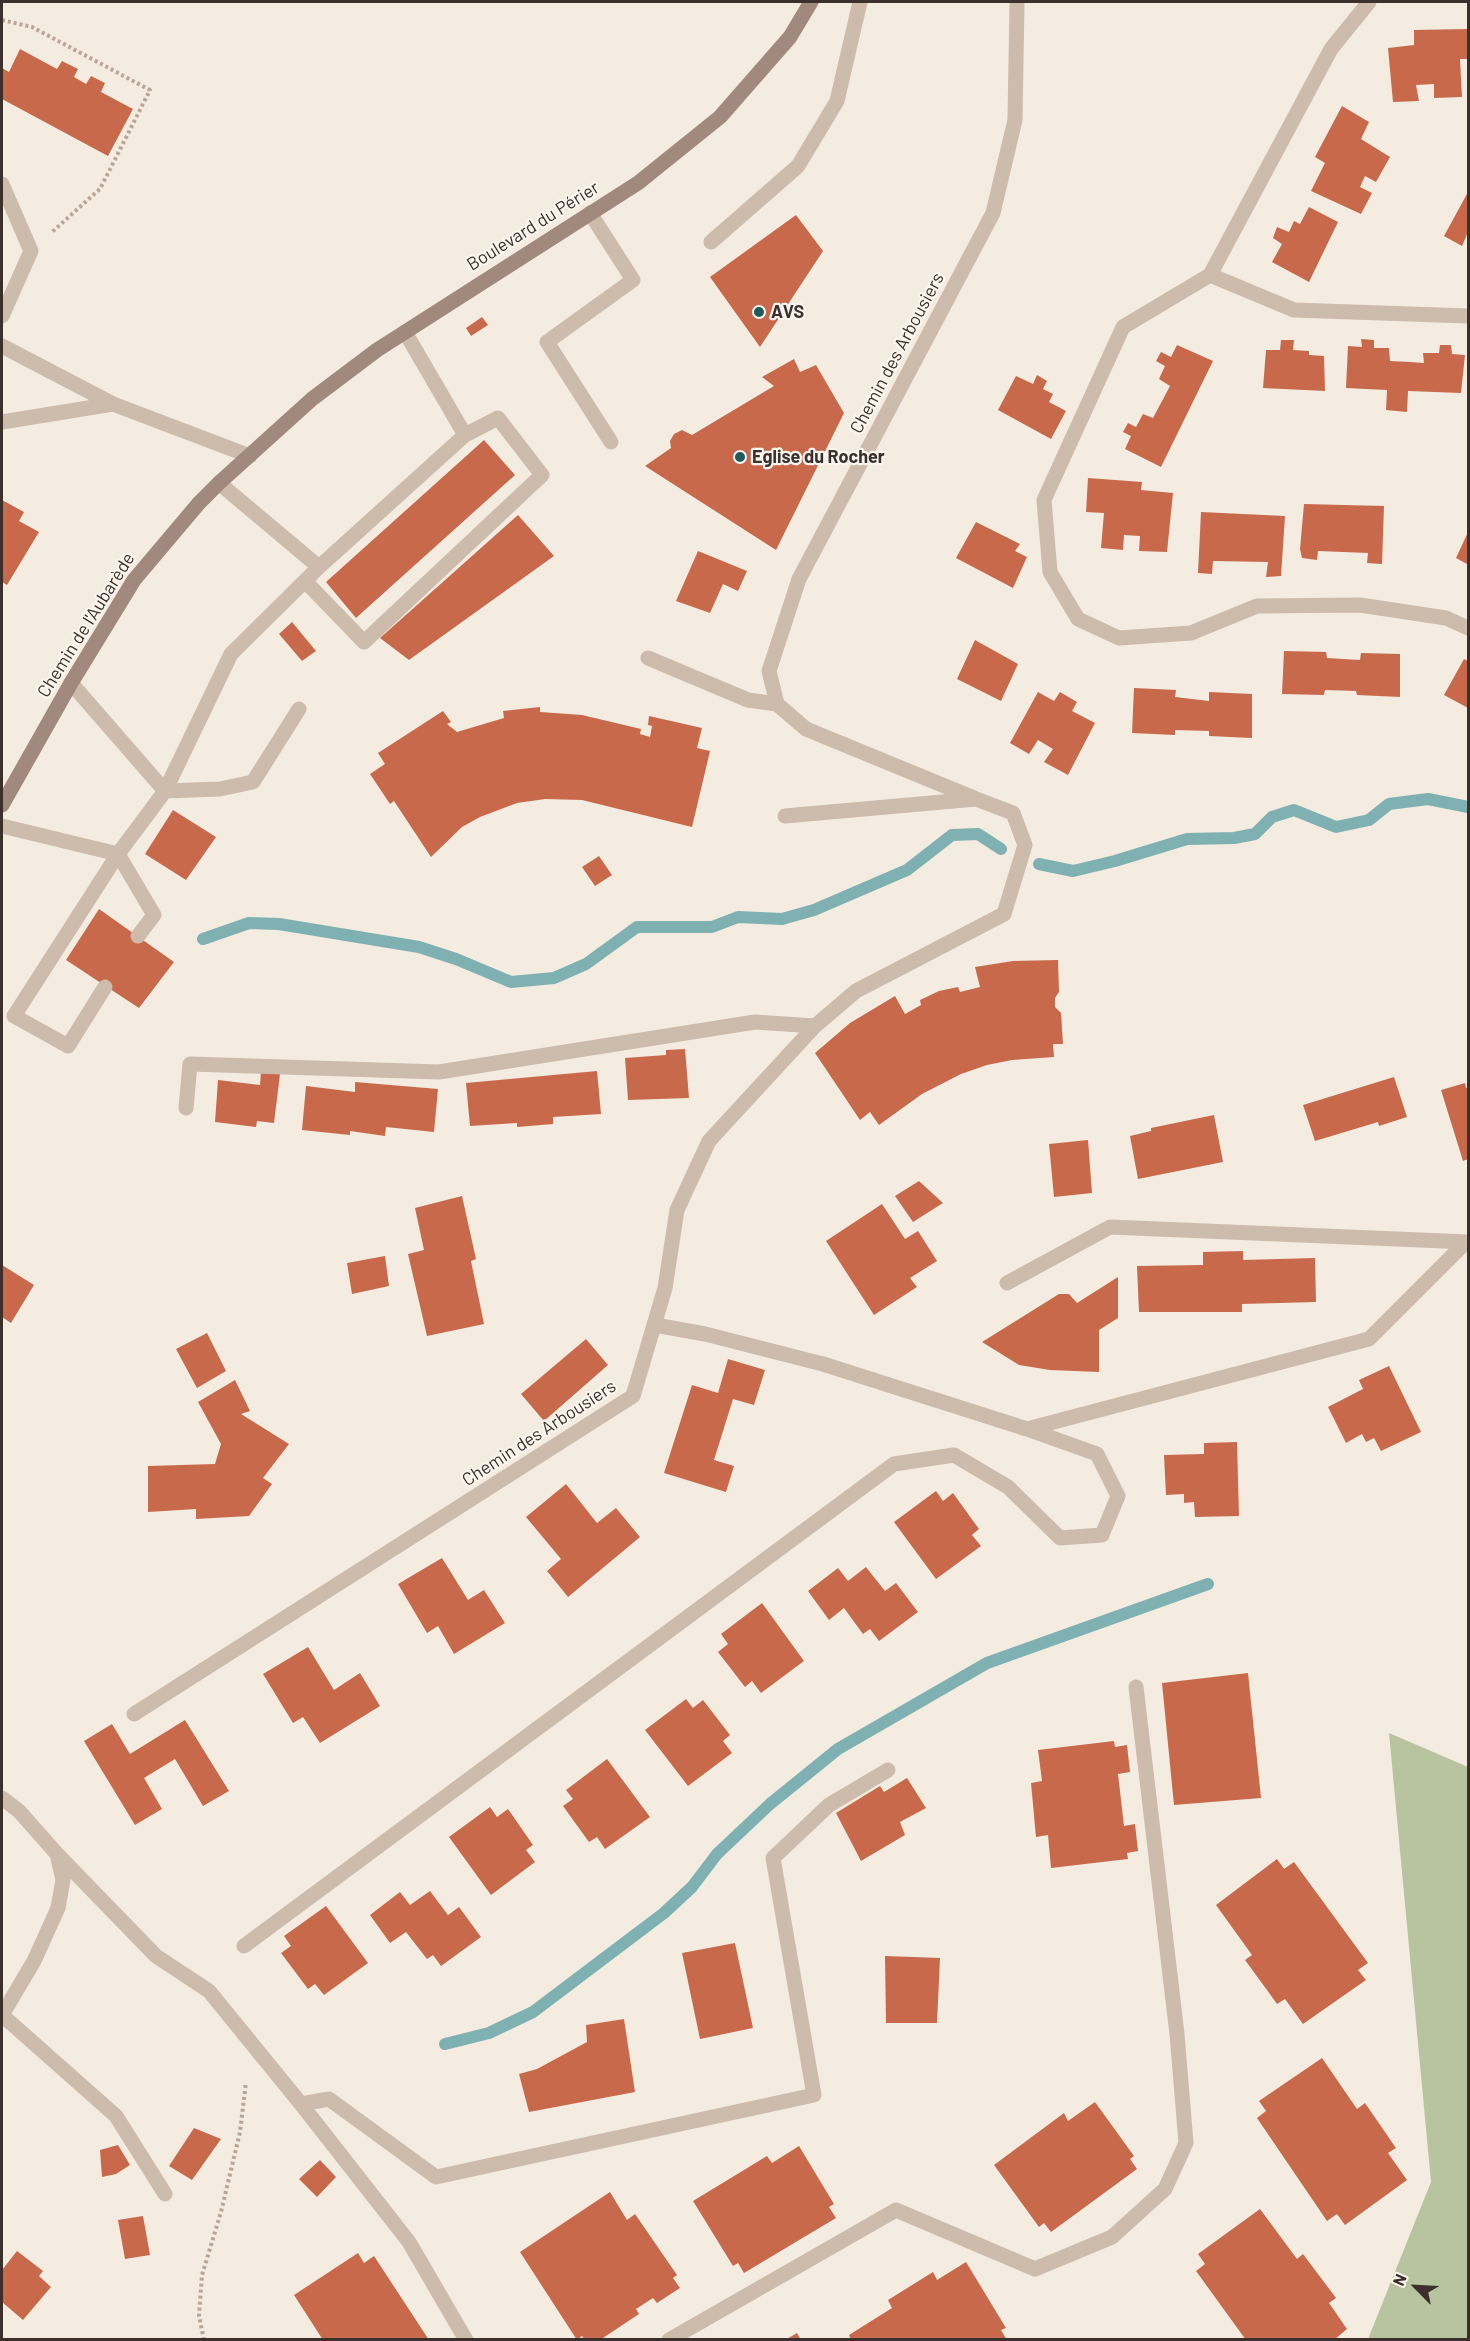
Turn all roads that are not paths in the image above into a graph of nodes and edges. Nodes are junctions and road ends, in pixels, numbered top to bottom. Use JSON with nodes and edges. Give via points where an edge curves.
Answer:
{"nodes":[{"id":1,"x":811,"y":2,"type":"edge"},
{"id":2,"x":860,"y":2,"type":"edge"},
{"id":3,"x":1017,"y":2,"type":"edge"},
{"id":4,"x":1369,"y":2,"type":"edge"},
{"id":5,"x":2,"y":184,"type":"edge"},
{"id":6,"x":590,"y":213,"type":"junction"},
{"id":7,"x":711,"y":242,"type":"dead end"},
{"id":8,"x":1210,"y":275,"type":"junction"},
{"id":9,"x":2,"y":316,"type":"edge"},
{"id":10,"x":1468,"y":316,"type":"edge"},
{"id":11,"x":405,"y":332,"type":"junction"},
{"id":12,"x":2,"y":346,"type":"edge"},
{"id":13,"x":113,"y":404,"type":"junction"},
{"id":14,"x":2,"y":422,"type":"edge"},
{"id":15,"x":465,"y":435,"type":"junction"},
{"id":16,"x":611,"y":442,"type":"dead end"},
{"id":17,"x":250,"y":456,"type":"junction"},
{"id":18,"x":219,"y":483,"type":"junction"},
{"id":19,"x":319,"y":567,"type":"junction"},
{"id":20,"x":305,"y":581,"type":"junction"},
{"id":21,"x":1468,"y":628,"type":"edge"},
{"id":22,"x":648,"y":658,"type":"dead end"},
{"id":23,"x":71,"y":683,"type":"junction"},
{"id":24,"x":777,"y":704,"type":"junction"},
{"id":25,"x":299,"y":709,"type":"dead end"},
{"id":26,"x":165,"y":791,"type":"junction"},
{"id":27,"x":976,"y":799,"type":"junction"},
{"id":28,"x":2,"y":805,"type":"edge"},
{"id":29,"x":785,"y":816,"type":"dead end"},
{"id":30,"x":2,"y":826,"type":"edge"},
{"id":31,"x":118,"y":854,"type":"junction"},
{"id":32,"x":138,"y":936,"type":"dead end"},
{"id":33,"x":105,"y":987,"type":"dead end"},
{"id":34,"x":815,"y":1026,"type":"junction"},
{"id":35,"x":186,"y":1108,"type":"dead end"},
{"id":36,"x":1467,"y":1242,"type":"edge"},
{"id":37,"x":1007,"y":1283,"type":"dead end"},
{"id":38,"x":655,"y":1325,"type":"junction"},
{"id":39,"x":1027,"y":1429,"type":"junction"},
{"id":40,"x":1136,"y":1687,"type":"dead end"},
{"id":41,"x":134,"y":1714,"type":"dead end"},
{"id":42,"x":888,"y":1770,"type":"dead end"},
{"id":43,"x":2,"y":1798,"type":"edge"},
{"id":44,"x":57,"y":1854,"type":"junction"},
{"id":45,"x":244,"y":1946,"type":"dead end"},
{"id":46,"x":2,"y":2015,"type":"edge"},
{"id":47,"x":302,"y":2104,"type":"junction"},
{"id":48,"x":165,"y":2194,"type":"dead end"},
{"id":49,"x":466,"y":2340,"type":"edge"},
{"id":50,"x":669,"y":2340,"type":"edge"}],
"edges":[{"from":1,"to":6,"type":"street","name":"Boulevard du Périer","via":[[790,38],[720,117],[639,183]]},
{"from":2,"to":7,"type":"street","via":[[837,101],[798,166]]},
{"from":3,"to":24,"type":"street","name":"Chemin des Arbousiers","via":[[1015,120],[993,213],[799,579],[769,670]]},
{"from":4,"to":8,"type":"street","via":[[1331,49]]},
{"from":5,"to":9,"type":"street","via":[[31,251]]},
{"from":6,"to":11,"type":"street","name":"Boulevard du Périer"},
{"from":6,"to":16,"type":"street","via":[[633,280],[547,342]]},
{"from":8,"to":10,"type":"street","via":[[1294,310]]},
{"from":8,"to":21,"type":"street","via":[[1123,327],[1044,500],[1050,572],[1078,620],[1119,638],[1191,633],[1257,606],[1360,605],[1446,618]]},
{"from":11,"to":15,"type":"street"},
{"from":11,"to":17,"type":"street","name":"Boulevard du Périer","via":[[312,399]]},
{"from":12,"to":13,"type":"street"},
{"from":13,"to":14,"type":"street"},
{"from":13,"to":17,"type":"street"},
{"from":15,"to":19,"type":"street"},
{"from":15,"to":20,"type":"street","via":[[498,418],[542,475],[364,642]]},
{"from":17,"to":18,"type":"street","name":"Chemin de l'Aubarède"},
{"from":18,"to":19,"type":"street"},
{"from":18,"to":23,"type":"street","name":"Chemin de l'Aubarède","via":[[134,580]]},
{"from":19,"to":20,"type":"street"},
{"from":20,"to":26,"type":"street","via":[[231,654]]},
{"from":22,"to":24,"type":"street","via":[[748,700]]},
{"from":23,"to":26,"type":"street"},
{"from":23,"to":28,"type":"street","name":"Chemin de l'Aubarède"},
{"from":24,"to":27,"type":"street","name":"Chemin des Arbousiers","via":[[806,729]]},
{"from":25,"to":26,"type":"street","via":[[253,782],[220,789]]},
{"from":26,"to":31,"type":"street"},
{"from":27,"to":29,"type":"street","name":"Chemin des Arbousiers"},
{"from":27,"to":34,"type":"street","name":"Chemin des Arbousiers","via":[[1013,813],[1025,845],[1004,914],[856,991]]},
{"from":30,"to":31,"type":"street"},
{"from":31,"to":32,"type":"street","via":[[154,915]]},
{"from":31,"to":33,"type":"street","via":[[14,1016],[68,1046]]},
{"from":34,"to":35,"type":"street","via":[[755,1022],[439,1072],[190,1064]]},
{"from":34,"to":38,"type":"street","name":"Chemin des Arbousiers","via":[[709,1141],[677,1209]]},
{"from":36,"to":37,"type":"street","via":[[1110,1227]]},
{"from":36,"to":39,"type":"street","via":[[1369,1339]]},
{"from":38,"to":39,"type":"street","via":[[823,1364]]},
{"from":38,"to":41,"type":"street","name":"Chemin des Arbousiers","via":[[633,1396]]},
{"from":39,"to":45,"type":"street","via":[[1097,1454],[1118,1496],[1102,1535],[1060,1538],[1008,1487],[954,1455],[894,1464]]},
{"from":40,"to":50,"type":"street","via":[[1186,2144],[1165,2188],[1112,2237],[1035,2269],[896,2210]]},
{"from":42,"to":47,"type":"street","via":[[829,1805],[773,1857],[814,2095],[436,2177],[329,2099]]},
{"from":43,"to":44,"type":"street","via":[[19,1810]]},
{"from":44,"to":46,"type":"street","via":[[63,1880],[58,1908],[34,1961]]},
{"from":44,"to":47,"type":"street","via":[[156,1956],[209,1991]]},
{"from":46,"to":48,"type":"street","via":[[116,2116]]},
{"from":47,"to":49,"type":"street","via":[[409,2242]]}]}
